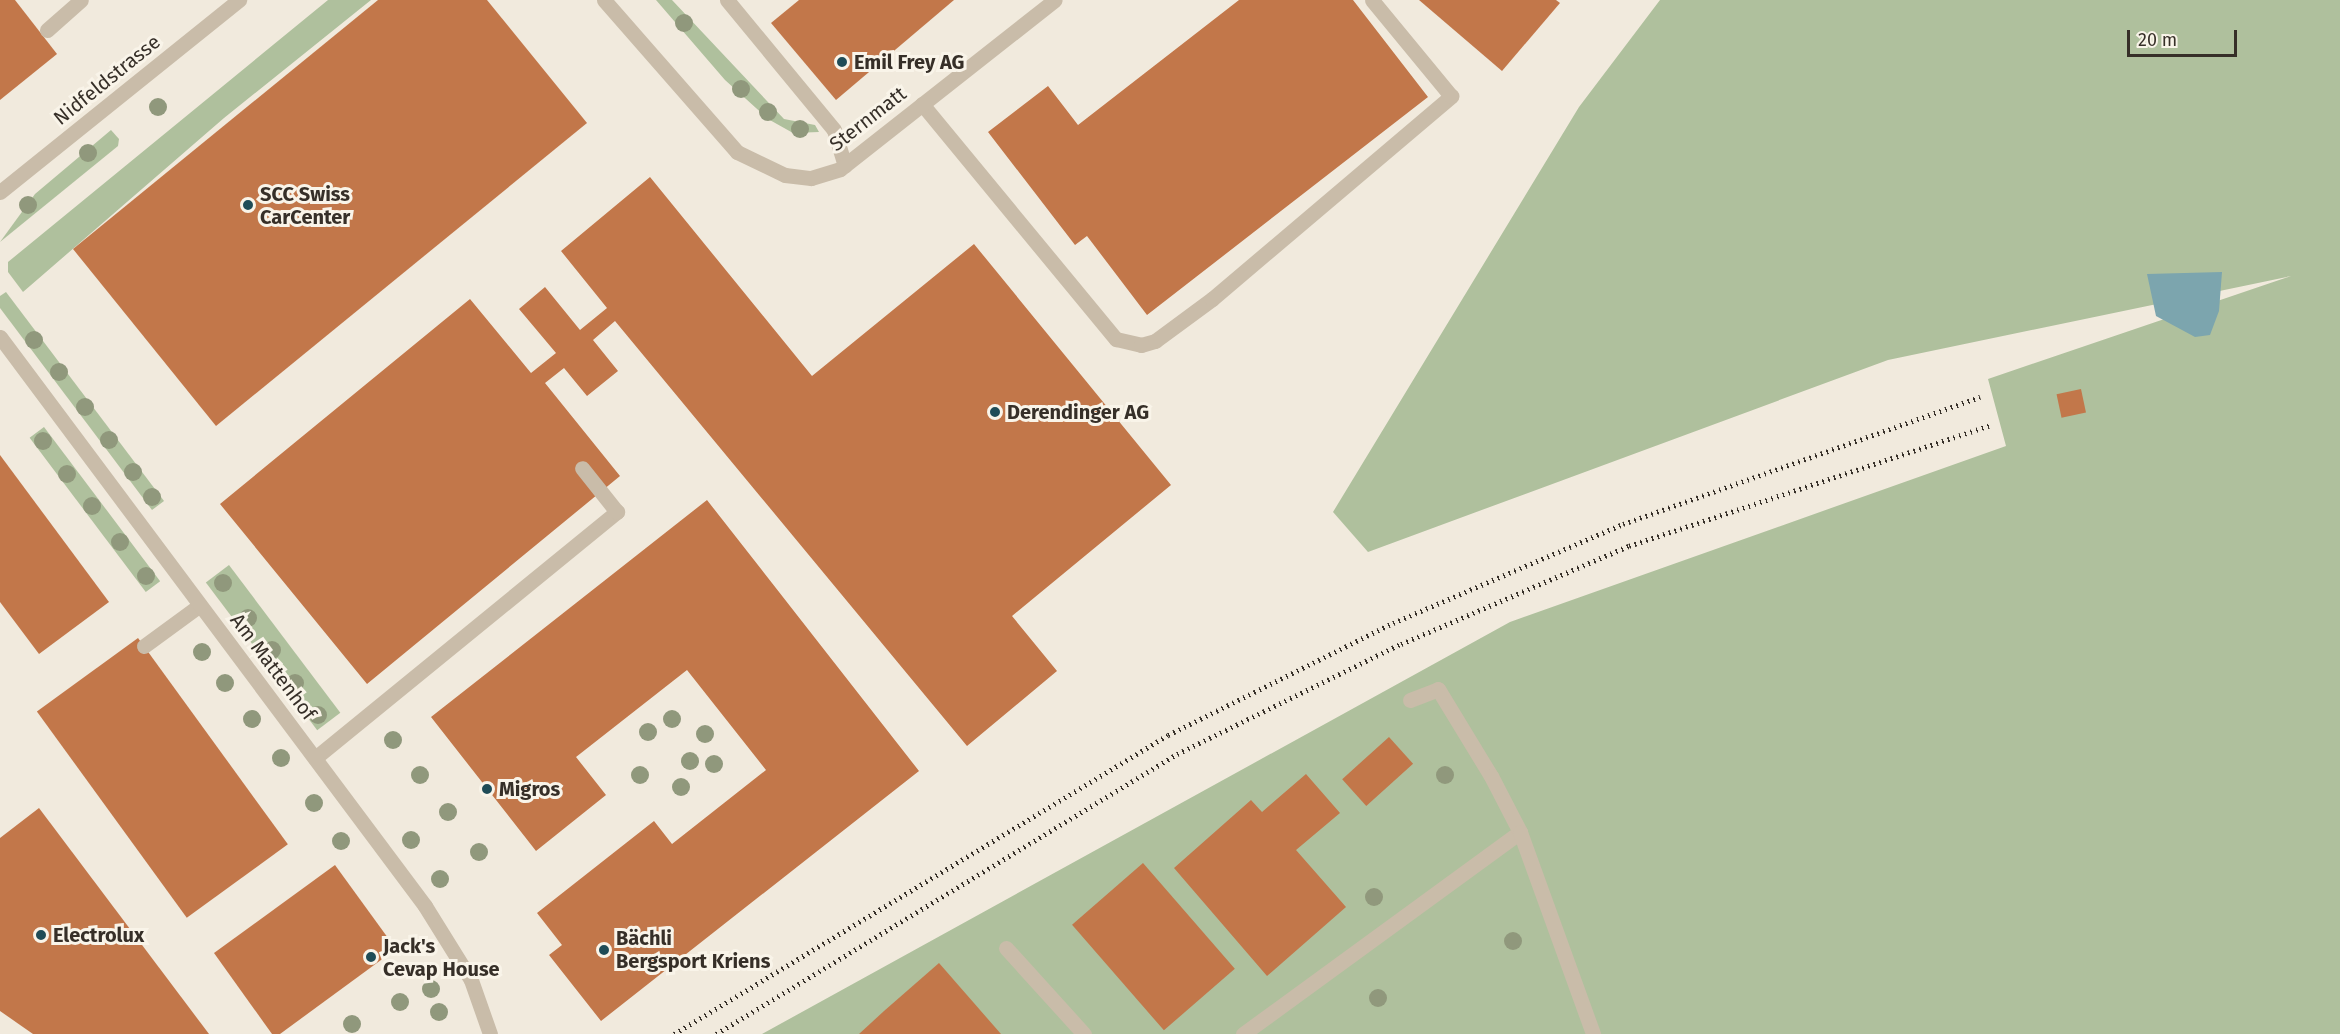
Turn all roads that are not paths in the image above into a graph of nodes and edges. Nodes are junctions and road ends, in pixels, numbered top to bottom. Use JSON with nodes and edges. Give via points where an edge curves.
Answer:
{"nodes":[{"id":1,"x":81,"y":0,"type":"edge"},
{"id":2,"x":239,"y":0,"type":"edge"},
{"id":3,"x":604,"y":0,"type":"edge"},
{"id":4,"x":727,"y":0,"type":"edge"},
{"id":5,"x":1055,"y":0,"type":"edge"},
{"id":6,"x":1372,"y":0,"type":"edge"},
{"id":7,"x":47,"y":30,"type":"dead end"},
{"id":8,"x":922,"y":104,"type":"junction"},
{"id":9,"x":845,"y":165,"type":"junction"},
{"id":10,"x":0,"y":192,"type":"edge"},
{"id":11,"x":0,"y":337,"type":"edge"},
{"id":12,"x":582,"y":468,"type":"dead end"},
{"id":13,"x":200,"y":605,"type":"junction"},
{"id":14,"x":144,"y":646,"type":"dead end"},
{"id":15,"x":1410,"y":700,"type":"dead end"},
{"id":16,"x":315,"y":758,"type":"junction"},
{"id":17,"x":1520,"y":832,"type":"junction"},
{"id":18,"x":1006,"y":948,"type":"dead end"},
{"id":19,"x":490,"y":1034,"type":"edge"},
{"id":20,"x":1084,"y":1034,"type":"edge"},
{"id":21,"x":1243,"y":1034,"type":"edge"},
{"id":22,"x":1593,"y":1034,"type":"edge"}],
"edges":[{"from":1,"to":7,"type":"street"},
{"from":2,"to":10,"type":"street","name":"Nidfeldstrasse"},
{"from":3,"to":9,"type":"street","name":"Sternmatt","via":[[737,152],[785,175],[811,178]]},
{"from":4,"to":9,"type":"street","via":[[834,130]]},
{"from":5,"to":8,"type":"street","name":"Sternmatt"},
{"from":6,"to":8,"type":"street","via":[[1451,96],[1212,299],[1155,341],[1141,345],[1116,339]]},
{"from":8,"to":9,"type":"street","name":"Sternmatt"},
{"from":11,"to":13,"type":"street","name":"Am Mattenhof"},
{"from":12,"to":16,"type":"street","via":[[617,512]]},
{"from":13,"to":14,"type":"street"},
{"from":13,"to":16,"type":"street","name":"Am Mattenhof"},
{"from":15,"to":17,"type":"street","via":[[1438,688]]},
{"from":16,"to":19,"type":"street","name":"Am Mattenhof","via":[[425,906],[471,980]]},
{"from":17,"to":21,"type":"street"},
{"from":17,"to":22,"type":"street"},
{"from":18,"to":20,"type":"street"}]}
